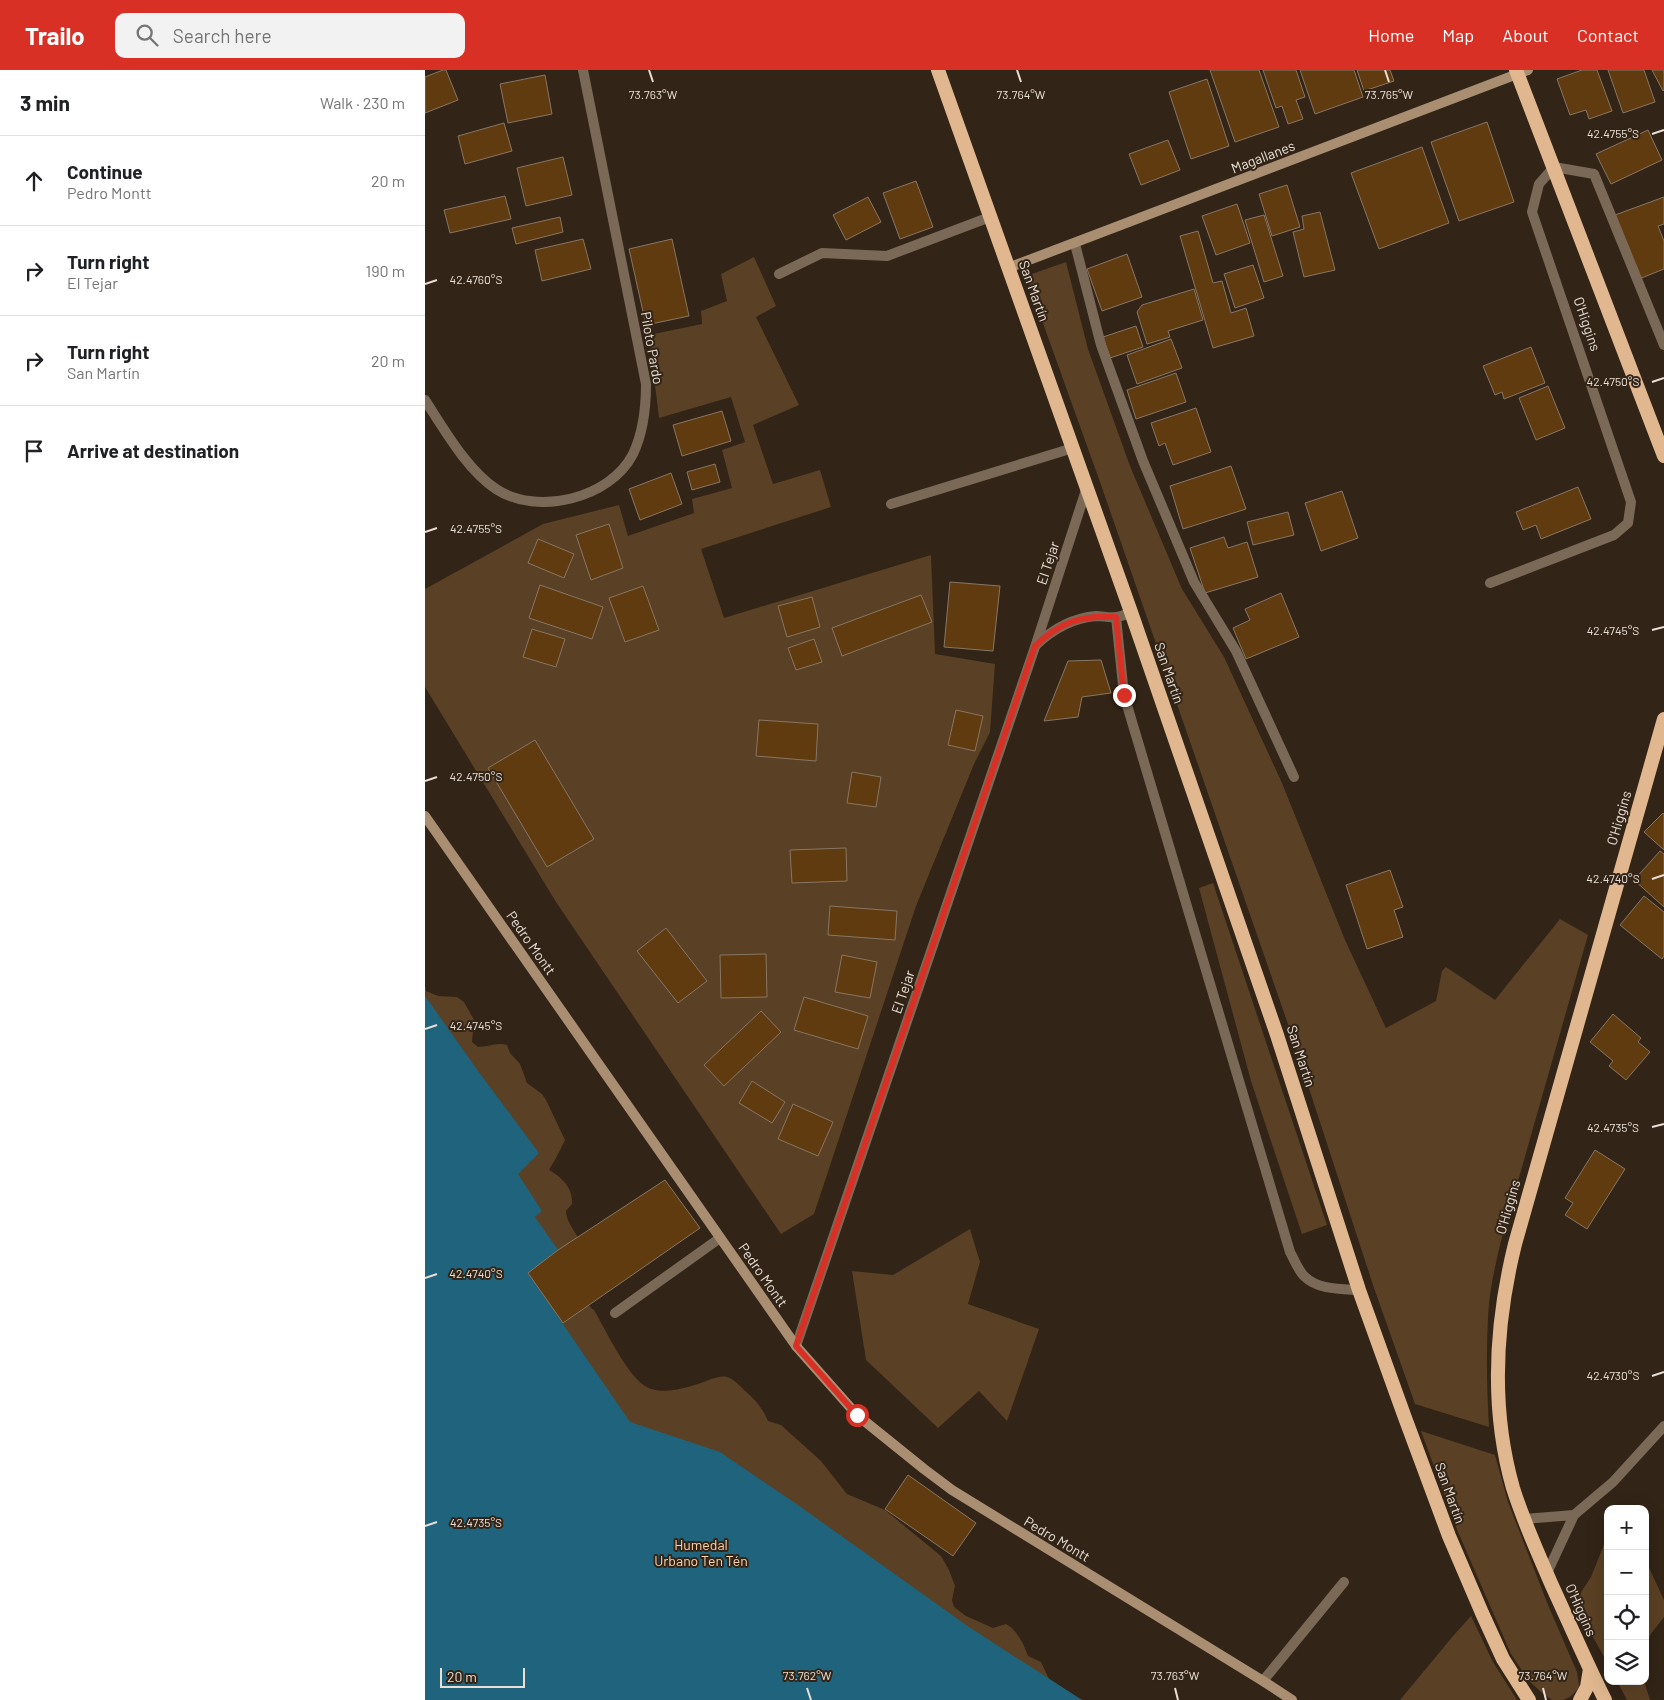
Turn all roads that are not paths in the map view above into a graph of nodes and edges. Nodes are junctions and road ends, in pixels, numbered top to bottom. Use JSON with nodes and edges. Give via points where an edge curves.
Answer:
{"nodes":[{"id":1,"x":583,"y":70,"type":"edge"},
{"id":2,"x":938,"y":70,"type":"edge"},
{"id":3,"x":1521,"y":71,"type":"edge"},
{"id":4,"x":1554,"y":167,"type":"junction"},
{"id":5,"x":990,"y":217,"type":"junction"},
{"id":6,"x":1075,"y":244,"type":"junction"},
{"id":7,"x":1008,"y":268,"type":"junction"},
{"id":8,"x":779,"y":274,"type":"dead end"},
{"id":9,"x":1664,"y":345,"type":"edge"},
{"id":10,"x":425,"y":400,"type":"edge"},
{"id":11,"x":1073,"y":448,"type":"junction"},
{"id":12,"x":1664,"y":456,"type":"edge"},
{"id":13,"x":1087,"y":487,"type":"junction"},
{"id":14,"x":891,"y":504,"type":"dead end"},
{"id":15,"x":1490,"y":583,"type":"dead end"},
{"id":16,"x":1131,"y":612,"type":"junction"},
{"id":17,"x":1116,"y":617,"type":"junction"},
{"id":18,"x":1035,"y":646,"type":"junction"},
{"id":19,"x":1664,"y":719,"type":"edge"},
{"id":20,"x":1295,"y":778,"type":"dead end"},
{"id":21,"x":425,"y":816,"type":"edge"},
{"id":22,"x":720,"y":1238,"type":"junction"},
{"id":23,"x":1359,"y":1290,"type":"junction"},
{"id":24,"x":615,"y":1313,"type":"dead end"},
{"id":25,"x":796,"y":1346,"type":"junction"},
{"id":26,"x":1664,"y":1426,"type":"edge"},
{"id":27,"x":1574,"y":1515,"type":"junction"},
{"id":28,"x":1523,"y":1519,"type":"junction"},
{"id":29,"x":1547,"y":1573,"type":"junction"},
{"id":30,"x":1344,"y":1582,"type":"dead end"},
{"id":31,"x":1590,"y":1669,"type":"junction"},
{"id":32,"x":1263,"y":1681,"type":"junction"},
{"id":33,"x":1292,"y":1700,"type":"edge"},
{"id":34,"x":1529,"y":1700,"type":"edge"},
{"id":35,"x":1580,"y":1700,"type":"edge"},
{"id":36,"x":1605,"y":1700,"type":"edge"}],
"edges":[{"from":1,"to":10,"type":"street","name":"Piloto Pardo","via":[[645,384],[646,406],[633,454],[619,474],[600,487],[578,496],[527,502],[495,489],[479,474]]},
{"from":2,"to":5,"type":"highway","name":"San Martín"},
{"from":3,"to":4,"type":"highway","name":"O'Higgins"},
{"from":3,"to":6,"type":"main road","name":"Magallanes"},
{"from":4,"to":9,"type":"street","via":[[1594,174]]},
{"from":4,"to":12,"type":"highway","name":"O'Higgins"},
{"from":4,"to":15,"type":"street","name":"O'Higgins","via":[[1539,184],[1532,212],[1631,502],[1628,523],[1614,535]]},
{"from":5,"to":7,"type":"highway","name":"San Martín"},
{"from":5,"to":8,"type":"street","via":[[887,256],[822,253]]},
{"from":6,"to":7,"type":"main road","name":"Magallanes"},
{"from":6,"to":20,"type":"street","via":[[1101,345],[1143,461],[1194,582],[1236,651]]},
{"from":7,"to":11,"type":"highway","name":"San Martín"},
{"from":11,"to":13,"type":"highway","name":"San Martín"},
{"from":11,"to":14,"type":"street"},
{"from":13,"to":16,"type":"highway","name":"San Martín"},
{"from":13,"to":18,"type":"street","name":"El Tejar"},
{"from":16,"to":17,"type":"street"},
{"from":16,"to":23,"type":"highway","name":"San Martín","via":[[1277,1035]]},
{"from":17,"to":18,"type":"street","via":[[1078,619],[1062,625]]},
{"from":17,"to":23,"type":"street","via":[[1124,695],[1290,1252],[1302,1275],[1313,1283],[1331,1289]]},
{"from":18,"to":25,"type":"street","name":"El Tejar"},
{"from":19,"to":28,"type":"highway","name":"O'Higgins","via":[[1505,1284],[1497,1366],[1499,1407],[1504,1447]]},
{"from":21,"to":22,"type":"main road","name":"Pedro Montt"},
{"from":22,"to":24,"type":"street"},
{"from":22,"to":25,"type":"main road","name":"Pedro Montt"},
{"from":23,"to":34,"type":"highway","name":"San Martín","via":[[1449,1536],[1503,1658]]},
{"from":25,"to":32,"type":"main road","name":"Pedro Montt","via":[[857,1415],[952,1490]]},
{"from":26,"to":27,"type":"street","via":[[1613,1482]]},
{"from":27,"to":28,"type":"street"},
{"from":27,"to":29,"type":"street"},
{"from":28,"to":29,"type":"highway","name":"O'Higgins"},
{"from":29,"to":31,"type":"highway","name":"O'Higgins"},
{"from":30,"to":32,"type":"street"},
{"from":31,"to":35,"type":"highway","via":[[1587,1687]]},
{"from":31,"to":36,"type":"highway","name":"O'Higgins"},
{"from":32,"to":33,"type":"main road","name":"Pedro Montt"}]}
